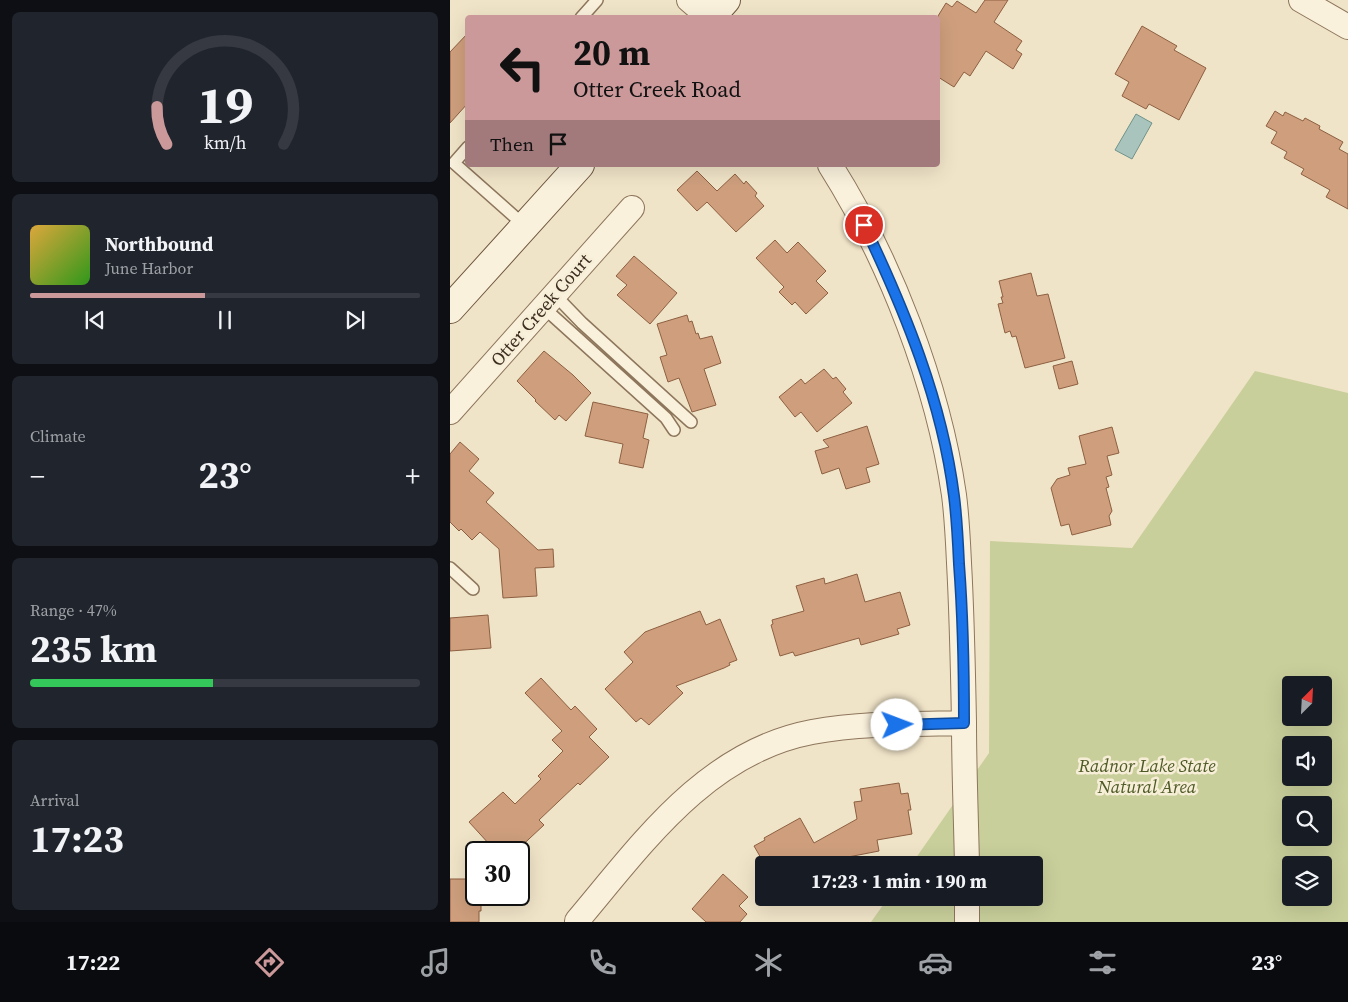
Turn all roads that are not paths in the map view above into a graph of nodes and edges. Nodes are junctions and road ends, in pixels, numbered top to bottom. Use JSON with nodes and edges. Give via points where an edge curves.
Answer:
{"nodes":[{"id":1,"x":597,"y":0,"type":"edge"},
{"id":2,"x":689,"y":0,"type":"edge"},
{"id":3,"x":726,"y":0,"type":"edge"},
{"id":4,"x":1301,"y":0,"type":"edge"},
{"id":5,"x":584,"y":15,"type":"edge"},
{"id":6,"x":706,"y":15,"type":"edge"},
{"id":7,"x":713,"y":15,"type":"edge"},
{"id":8,"x":1348,"y":27,"type":"edge"},
{"id":9,"x":465,"y":150,"type":"edge"},
{"id":10,"x":578,"y":167,"type":"edge"},
{"id":11,"x":831,"y":167,"type":"edge"},
{"id":12,"x":632,"y":208,"type":"dead end"},
{"id":13,"x":525,"y":226,"type":"junction"},
{"id":14,"x":548,"y":300,"type":"junction"},
{"id":15,"x":450,"y":309,"type":"edge"},
{"id":16,"x":624,"y":361,"type":"junction"},
{"id":17,"x":614,"y":371,"type":"junction"},
{"id":18,"x":454,"y":402,"type":"edge"},
{"id":19,"x":691,"y":422,"type":"dead end"},
{"id":20,"x":674,"y":430,"type":"dead end"},
{"id":21,"x":450,"y":568,"type":"edge"},
{"id":22,"x":472,"y":588,"type":"dead end"},
{"id":23,"x":964,"y":723,"type":"junction"},
{"id":24,"x":967,"y":856,"type":"edge"},
{"id":25,"x":967,"y":906,"type":"edge"},
{"id":26,"x":577,"y":921,"type":"dead end"},
{"id":27,"x":967,"y":922,"type":"edge"}],
"edges":[{"from":1,"to":5,"type":"lane"},
{"from":2,"to":6,"type":"street"},
{"from":3,"to":7,"type":"main road"},
{"from":4,"to":8,"type":"street"},
{"from":9,"to":13,"type":"lane","via":[[454,162]]},
{"from":10,"to":13,"type":"main road"},
{"from":11,"to":23,"type":"street","via":[[864,225],[894,289],[916,346],[941,430],[957,524]]},
{"from":12,"to":14,"type":"street","name":"Otter Creek Court"},
{"from":13,"to":15,"type":"main road"},
{"from":14,"to":16,"type":"lane","via":[[582,323]]},
{"from":14,"to":17,"type":"lane"},
{"from":14,"to":18,"type":"street","name":"Otter Creek Court"},
{"from":16,"to":17,"type":"lane"},
{"from":16,"to":19,"type":"lane"},
{"from":17,"to":20,"type":"lane","via":[[666,418]]},
{"from":21,"to":22,"type":"lane"},
{"from":23,"to":24,"type":"street"},
{"from":23,"to":26,"type":"street","via":[[830,729],[796,736],[751,753],[708,780],[675,808]]},
{"from":25,"to":27,"type":"street"}]}
